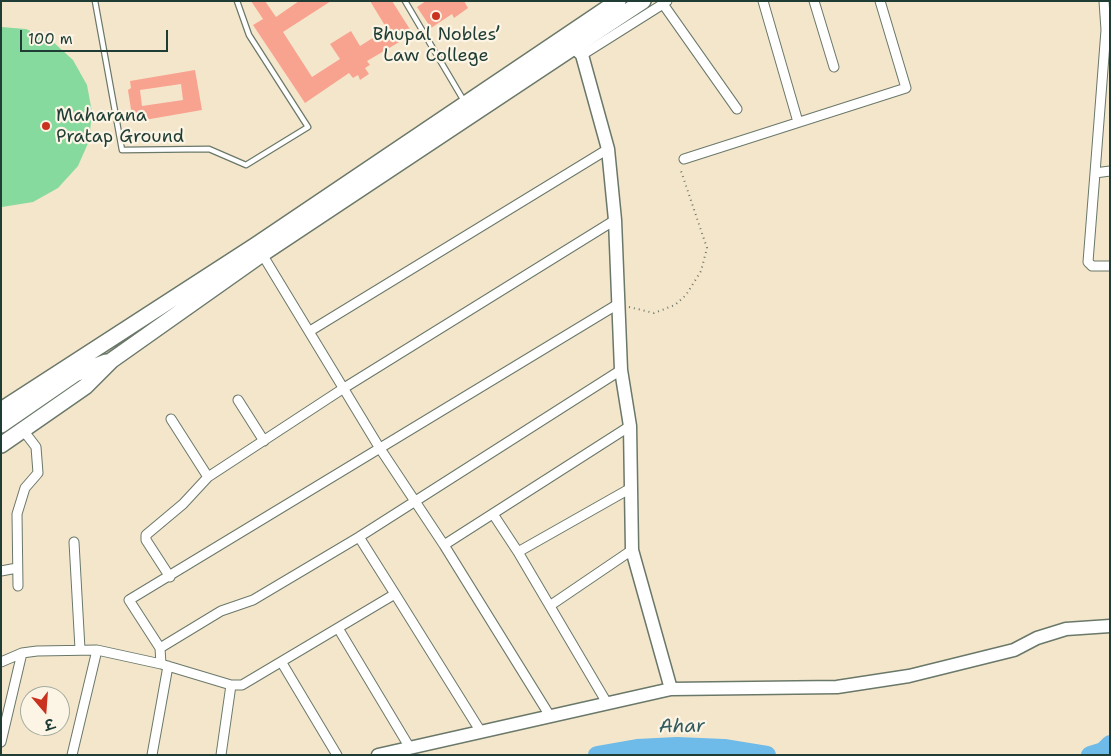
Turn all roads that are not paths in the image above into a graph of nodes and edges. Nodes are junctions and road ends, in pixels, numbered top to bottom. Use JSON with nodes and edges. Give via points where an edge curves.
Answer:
{"nodes":[{"id":1,"x":95,"y":1,"type":"edge"},
{"id":2,"x":238,"y":1,"type":"edge"},
{"id":3,"x":405,"y":1,"type":"edge"},
{"id":4,"x":618,"y":1,"type":"edge"},
{"id":5,"x":643,"y":1,"type":"edge"},
{"id":6,"x":763,"y":1,"type":"edge"},
{"id":7,"x":814,"y":1,"type":"edge"},
{"id":8,"x":880,"y":1,"type":"edge"},
{"id":9,"x":1104,"y":1,"type":"edge"},
{"id":10,"x":665,"y":3,"type":"edge"},
{"id":11,"x":578,"y":51,"type":"junction"},
{"id":12,"x":834,"y":67,"type":"dead end"},
{"id":13,"x":469,"y":108,"type":"junction"},
{"id":14,"x":738,"y":109,"type":"dead end"},
{"id":15,"x":798,"y":122,"type":"junction"},
{"id":16,"x":608,"y":148,"type":"junction"},
{"id":17,"x":684,"y":159,"type":"road end"},
{"id":18,"x":1110,"y":171,"type":"edge"},
{"id":19,"x":1095,"y":173,"type":"junction"},
{"id":20,"x":615,"y":220,"type":"junction"},
{"id":21,"x":259,"y":249,"type":"junction"},
{"id":22,"x":1110,"y":266,"type":"edge"},
{"id":23,"x":618,"y":304,"type":"junction"},
{"id":24,"x":310,"y":331,"type":"junction"},
{"id":25,"x":100,"y":346,"type":"junction"},
{"id":26,"x":112,"y":360,"type":"junction"},
{"id":27,"x":621,"y":370,"type":"junction"},
{"id":28,"x":75,"y":374,"type":"junction"},
{"id":29,"x":344,"y":388,"type":"junction"},
{"id":30,"x":238,"y":400,"type":"dead end"},
{"id":31,"x":1,"y":410,"type":"edge"},
{"id":32,"x":171,"y":418,"type":"dead end"},
{"id":33,"x":1,"y":426,"type":"edge"},
{"id":34,"x":630,"y":426,"type":"junction"},
{"id":35,"x":23,"y":430,"type":"junction"},
{"id":36,"x":264,"y":441,"type":"junction"},
{"id":37,"x":1,"y":445,"type":"edge"},
{"id":38,"x":380,"y":447,"type":"junction"},
{"id":39,"x":208,"y":477,"type":"junction"},
{"id":40,"x":631,"y":488,"type":"junction"},
{"id":41,"x":415,"y":502,"type":"junction"},
{"id":42,"x":493,"y":514,"type":"junction"},
{"id":43,"x":359,"y":537,"type":"junction"},
{"id":44,"x":74,"y":542,"type":"dead end"},
{"id":45,"x":444,"y":545,"type":"junction"},
{"id":46,"x":632,"y":550,"type":"junction"},
{"id":47,"x":518,"y":552,"type":"junction"},
{"id":48,"x":17,"y":568,"type":"junction"},
{"id":49,"x":1,"y":570,"type":"edge"},
{"id":50,"x":170,"y":576,"type":"junction"},
{"id":51,"x":18,"y":586,"type":"dead end"},
{"id":52,"x":395,"y":594,"type":"junction"},
{"id":53,"x":551,"y":605,"type":"junction"},
{"id":54,"x":1110,"y":626,"type":"edge"},
{"id":55,"x":338,"y":628,"type":"junction"},
{"id":56,"x":160,"y":648,"type":"junction"},
{"id":57,"x":80,"y":649,"type":"junction"},
{"id":58,"x":97,"y":650,"type":"junction"},
{"id":59,"x":22,"y":653,"type":"junction"},
{"id":60,"x":1,"y":662,"type":"edge"},
{"id":61,"x":282,"y":663,"type":"junction"},
{"id":62,"x":165,"y":665,"type":"junction"},
{"id":63,"x":231,"y":685,"type":"junction"},
{"id":64,"x":671,"y":689,"type":"junction"},
{"id":65,"x":607,"y":703,"type":"junction"},
{"id":66,"x":550,"y":716,"type":"junction"},
{"id":67,"x":481,"y":732,"type":"junction"},
{"id":68,"x":1,"y":742,"type":"edge"},
{"id":69,"x":410,"y":748,"type":"junction"},
{"id":70,"x":72,"y":755,"type":"edge"},
{"id":71,"x":152,"y":755,"type":"edge"},
{"id":72,"x":221,"y":755,"type":"edge"},
{"id":73,"x":337,"y":755,"type":"edge"},
{"id":74,"x":378,"y":755,"type":"edge"}],
"edges":[{"from":1,"to":2,"type":"lane","via":[[122,150],[208,148],[246,165],[308,127],[249,35]]},
{"from":3,"to":13,"type":"lane"},
{"from":4,"to":13,"type":"highway"},
{"from":5,"to":11,"type":"highway"},
{"from":6,"to":15,"type":"street"},
{"from":7,"to":12,"type":"street"},
{"from":8,"to":15,"type":"street","via":[[906,88]]},
{"from":9,"to":19,"type":"street","via":[[1106,30]]},
{"from":10,"to":11,"type":"street"},
{"from":10,"to":14,"type":"street"},
{"from":11,"to":13,"type":"highway"},
{"from":11,"to":16,"type":"street"},
{"from":13,"to":21,"type":"highway"},
{"from":15,"to":17,"type":"street"},
{"from":16,"to":20,"type":"street"},
{"from":16,"to":24,"type":"street"},
{"from":18,"to":19,"type":"street"},
{"from":19,"to":22,"type":"street","via":[[1088,262],[1092,266]]},
{"from":20,"to":23,"type":"street"},
{"from":20,"to":29,"type":"street"},
{"from":21,"to":24,"type":"street"},
{"from":21,"to":25,"type":"highway"},
{"from":21,"to":26,"type":"highway"},
{"from":23,"to":27,"type":"street"},
{"from":23,"to":38,"type":"street"},
{"from":24,"to":29,"type":"street"},
{"from":25,"to":28,"type":"highway"},
{"from":25,"to":31,"type":"highway"},
{"from":26,"to":28,"type":"highway"},
{"from":26,"to":35,"type":"highway","via":[[86,386]]},
{"from":27,"to":34,"type":"street"},
{"from":27,"to":41,"type":"street"},
{"from":28,"to":33,"type":"highway"},
{"from":29,"to":36,"type":"street"},
{"from":29,"to":38,"type":"street"},
{"from":30,"to":36,"type":"street"},
{"from":32,"to":39,"type":"street"},
{"from":34,"to":40,"type":"street"},
{"from":34,"to":42,"type":"street"},
{"from":35,"to":37,"type":"highway"},
{"from":35,"to":48,"type":"street","via":[[36,447],[38,472],[25,488],[17,514]]},
{"from":36,"to":39,"type":"street"},
{"from":38,"to":41,"type":"street"},
{"from":38,"to":50,"type":"street"},
{"from":39,"to":50,"type":"street","via":[[183,504],[146,535],[146,540]]},
{"from":40,"to":46,"type":"street"},
{"from":40,"to":47,"type":"street"},
{"from":41,"to":43,"type":"street"},
{"from":41,"to":45,"type":"street"},
{"from":42,"to":45,"type":"street"},
{"from":42,"to":47,"type":"street"},
{"from":43,"to":52,"type":"street"},
{"from":43,"to":56,"type":"street","via":[[253,600],[221,611]]},
{"from":44,"to":57,"type":"street"},
{"from":45,"to":66,"type":"street"},
{"from":46,"to":53,"type":"street"},
{"from":46,"to":64,"type":"street"},
{"from":47,"to":53,"type":"street"},
{"from":48,"to":49,"type":"street"},
{"from":48,"to":51,"type":"street"},
{"from":50,"to":56,"type":"street","via":[[129,600]]},
{"from":52,"to":55,"type":"street"},
{"from":52,"to":67,"type":"street"},
{"from":53,"to":65,"type":"street"},
{"from":54,"to":64,"type":"street","via":[[1066,629],[1037,638],[1014,650],[908,676],[837,688]]},
{"from":55,"to":61,"type":"street"},
{"from":55,"to":69,"type":"street"},
{"from":56,"to":62,"type":"street"},
{"from":57,"to":58,"type":"street"},
{"from":57,"to":59,"type":"street"},
{"from":58,"to":62,"type":"street"},
{"from":58,"to":70,"type":"street"},
{"from":59,"to":60,"type":"street"},
{"from":59,"to":68,"type":"street"},
{"from":61,"to":63,"type":"street","via":[[242,685]]},
{"from":61,"to":73,"type":"street"},
{"from":62,"to":63,"type":"street"},
{"from":62,"to":71,"type":"street"},
{"from":63,"to":72,"type":"street"},
{"from":64,"to":65,"type":"street"},
{"from":65,"to":66,"type":"street"},
{"from":66,"to":67,"type":"street"},
{"from":67,"to":69,"type":"street"},
{"from":69,"to":74,"type":"street"}]}
